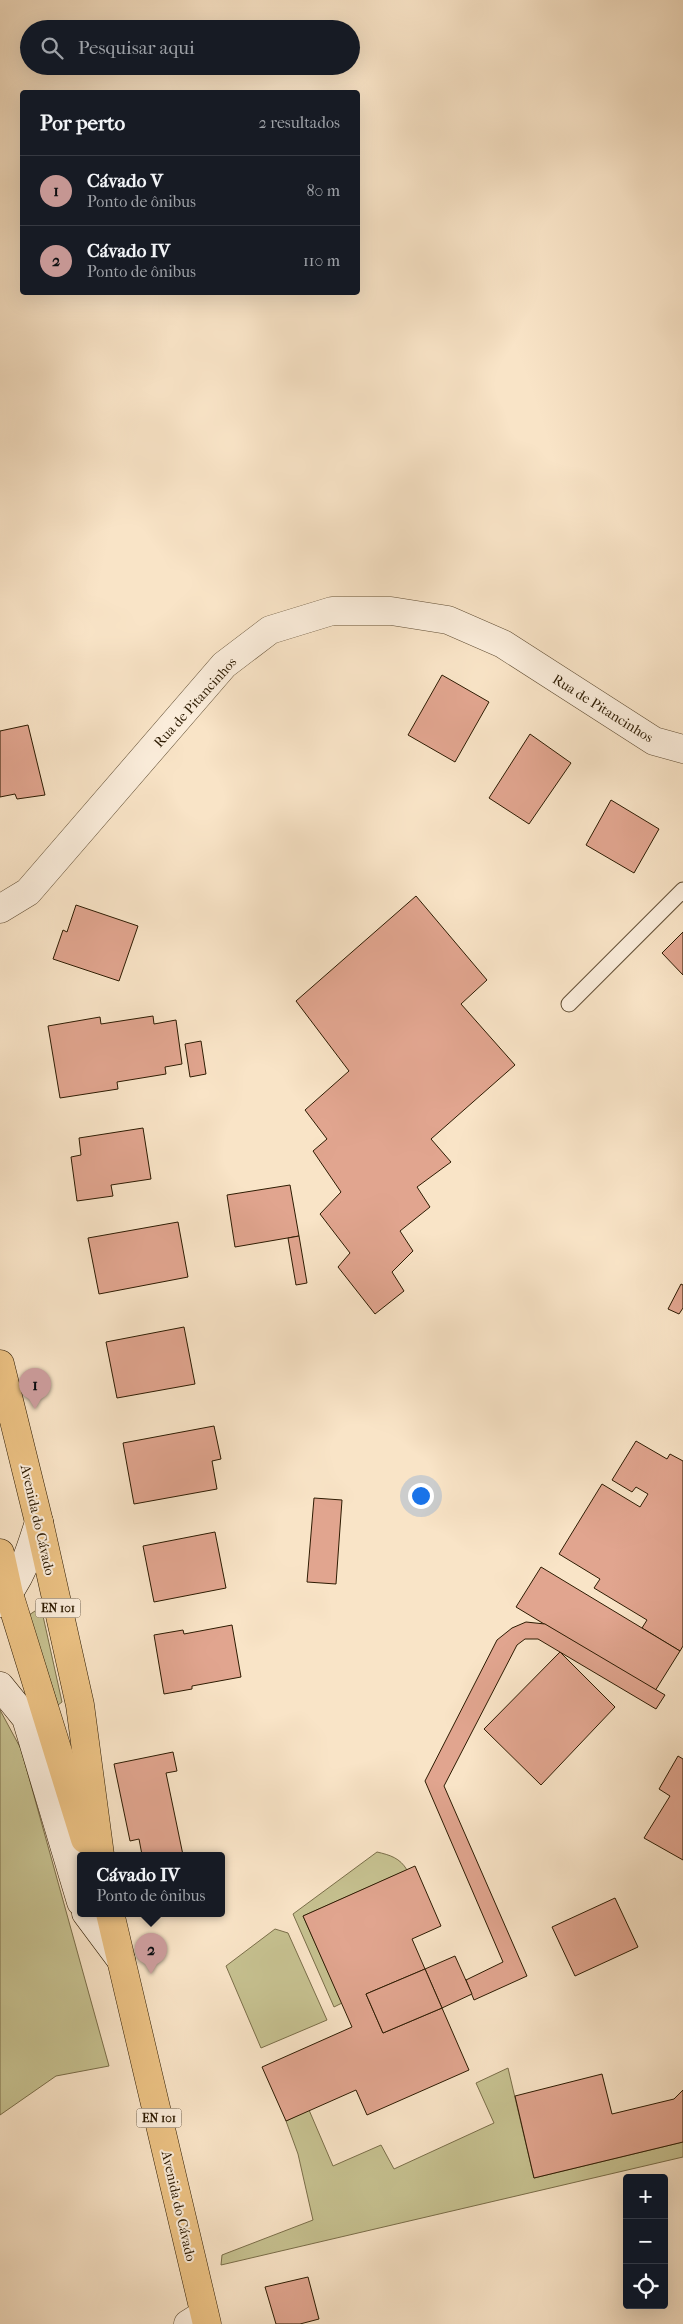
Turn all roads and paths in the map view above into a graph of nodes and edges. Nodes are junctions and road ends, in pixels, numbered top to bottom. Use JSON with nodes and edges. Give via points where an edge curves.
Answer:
{"nodes":[{"id":1,"x":683,"y":749,"type":"edge"},
{"id":2,"x":683,"y":890,"type":"edge"},
{"id":3,"x":0,"y":909,"type":"edge"},
{"id":4,"x":569,"y":1004,"type":"dead end"},
{"id":5,"x":0,"y":1364,"type":"edge"},
{"id":6,"x":39,"y":1522,"type":"junction"},
{"id":7,"x":0,"y":1553,"type":"edge"},
{"id":8,"x":4,"y":1599,"type":"edge"},
{"id":9,"x":0,"y":1686,"type":"edge"},
{"id":10,"x":91,"y":1852,"type":"edge"},
{"id":11,"x":100,"y":1852,"type":"edge"},
{"id":12,"x":77,"y":1889,"type":"edge"},
{"id":13,"x":89,"y":1917,"type":"edge"},
{"id":14,"x":111,"y":1917,"type":"edge"},
{"id":15,"x":121,"y":1960,"type":"junction"},
{"id":16,"x":200,"y":2321,"type":"edge"}],
"edges":[{"from":1,"to":3,"type":"street","name":"Rua de Pitancinhos","via":[[654,741],[503,644],[448,620],[391,611],[332,611],[270,630],[224,665],[28,892]]},
{"from":2,"to":4,"type":"lane"},
{"from":5,"to":6,"type":"main road","name":"Avenida do Cávado","number":"EN 101"},
{"from":6,"to":8,"type":"street","via":[[27,1559]]},
{"from":6,"to":11,"type":"main road","name":"Avenida do Cávado","number":"EN 101","via":[[80,1705]]},
{"from":7,"to":8,"type":"main road","number":"EN 101"},
{"from":8,"to":10,"type":"main road","number":"EN 101"},
{"from":9,"to":12,"type":"street","via":[[26,1718]]},
{"from":13,"to":15,"type":"street"},
{"from":14,"to":15,"type":"main road","name":"Avenida do Cávado","number":"EN 101"},
{"from":15,"to":16,"type":"main road","name":"Avenida do Cávado","number":"EN 101"}]}
